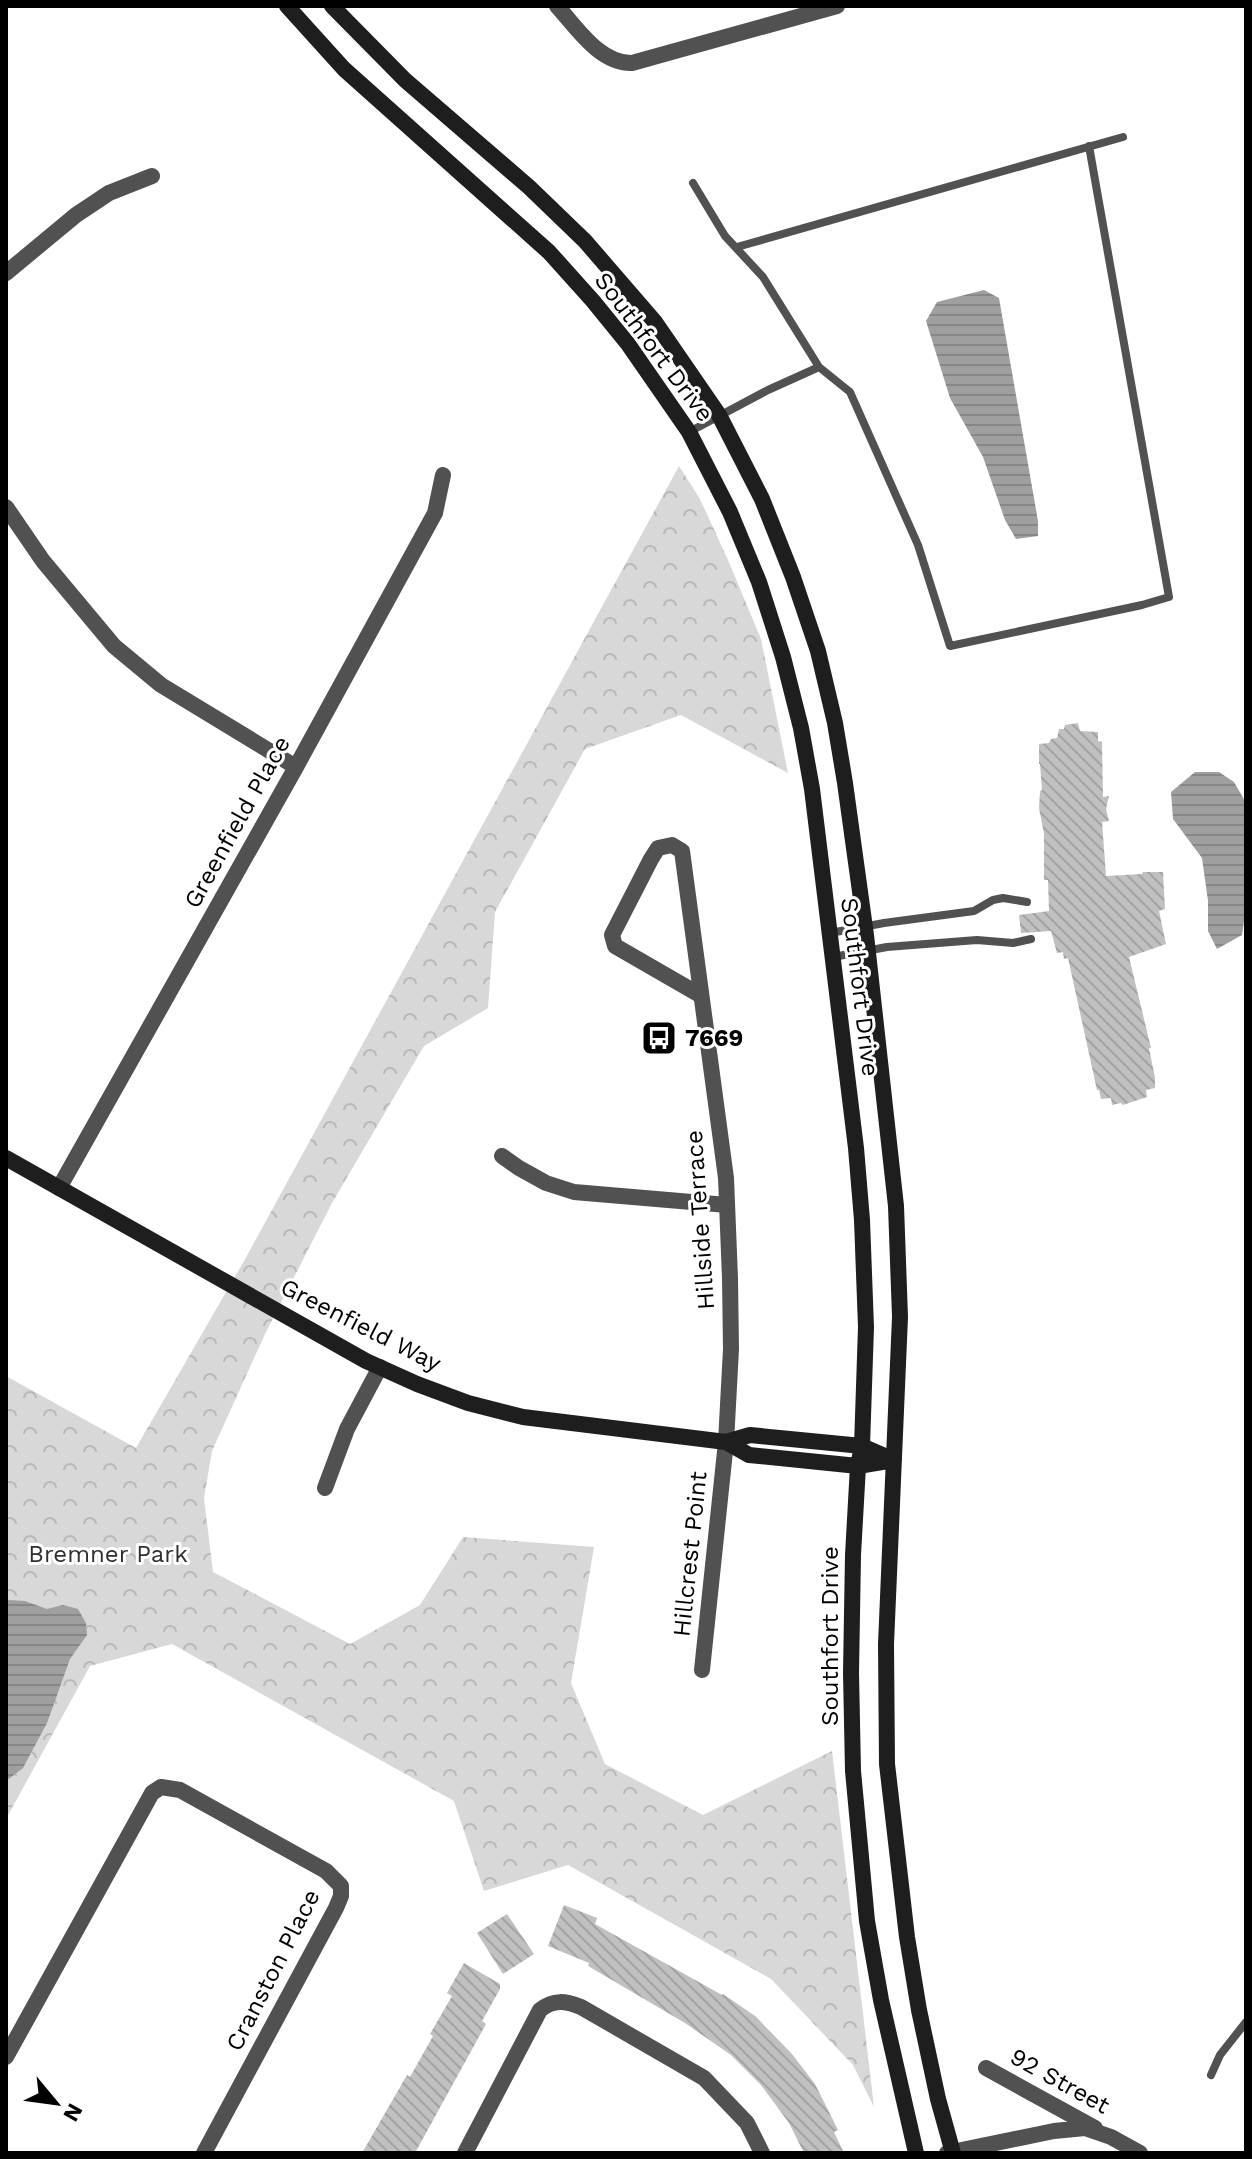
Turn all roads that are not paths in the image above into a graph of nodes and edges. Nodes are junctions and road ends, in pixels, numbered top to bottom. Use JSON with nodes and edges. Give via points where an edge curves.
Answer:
{"nodes":[{"id":1,"x":332,"y":6,"type":"edge"},
{"id":2,"x":557,"y":6,"type":"edge"},
{"id":3,"x":837,"y":6,"type":"edge"},
{"id":4,"x":292,"y":8,"type":"edge"},
{"id":5,"x":1123,"y":137,"type":"dead end"},
{"id":6,"x":1089,"y":146,"type":"junction"},
{"id":7,"x":152,"y":176,"type":"dead end"},
{"id":8,"x":693,"y":183,"type":"dead end"},
{"id":9,"x":737,"y":247,"type":"junction"},
{"id":10,"x":6,"y":273,"type":"edge"},
{"id":11,"x":819,"y":367,"type":"junction"},
{"id":12,"x":719,"y":415,"type":"junction"},
{"id":13,"x":689,"y":432,"type":"junction"},
{"id":14,"x":443,"y":475,"type":"dead end"},
{"id":15,"x":6,"y":507,"type":"edge"},
{"id":16,"x":296,"y":767,"type":"junction"},
{"id":17,"x":1027,"y":902,"type":"dead end"},
{"id":18,"x":864,"y":926,"type":"junction"},
{"id":19,"x":829,"y":933,"type":"junction"},
{"id":20,"x":1031,"y":939,"type":"dead end"},
{"id":21,"x":867,"y":950,"type":"junction"},
{"id":22,"x":832,"y":957,"type":"junction"},
{"id":23,"x":700,"y":995,"type":"junction"},
{"id":24,"x":502,"y":1156,"type":"dead end"},
{"id":25,"x":6,"y":1158,"type":"edge"},
{"id":26,"x":59,"y":1188,"type":"junction"},
{"id":27,"x":727,"y":1205,"type":"junction"},
{"id":28,"x":380,"y":1367,"type":"junction"},
{"id":29,"x":726,"y":1442,"type":"junction"},
{"id":30,"x":862,"y":1446,"type":"junction"},
{"id":31,"x":894,"y":1460,"type":"junction"},
{"id":32,"x":858,"y":1466,"type":"junction"},
{"id":33,"x":325,"y":1488,"type":"dead end"},
{"id":34,"x":702,"y":1670,"type":"dead end"},
{"id":35,"x":1246,"y":2022,"type":"edge"},
{"id":36,"x":6,"y":2057,"type":"edge"},
{"id":37,"x":986,"y":2068,"type":"dead end"},
{"id":38,"x":1211,"y":2075,"type":"dead end"},
{"id":39,"x":1111,"y":2137,"type":"junction"},
{"id":40,"x":950,"y":2152,"type":"edge"},
{"id":41,"x":204,"y":2153,"type":"edge"},
{"id":42,"x":465,"y":2153,"type":"edge"},
{"id":43,"x":762,"y":2153,"type":"edge"},
{"id":44,"x":916,"y":2153,"type":"edge"},
{"id":45,"x":1140,"y":2153,"type":"edge"}],
"edges":[{"from":1,"to":12,"type":"main road","name":"Southfort Drive","via":[[405,80],[585,241],[655,322]]},
{"from":2,"to":3,"type":"street","via":[[600,52],[622,63]]},
{"from":4,"to":13,"type":"main road","name":"Southfort Drive","via":[[344,69],[549,252],[628,344]]},
{"from":5,"to":6,"type":"lane"},
{"from":6,"to":9,"type":"lane"},
{"from":6,"to":11,"type":"lane","via":[[1169,597],[950,646],[918,545],[850,392]]},
{"from":7,"to":10,"type":"street","via":[[109,193]]},
{"from":8,"to":9,"type":"lane"},
{"from":9,"to":11,"type":"lane","via":[[763,277]]},
{"from":11,"to":12,"type":"lane"},
{"from":12,"to":13,"type":"lane"},
{"from":12,"to":18,"type":"main road","name":"Southfort Drive","via":[[762,499],[818,651],[835,723]]},
{"from":13,"to":19,"type":"main road","name":"Southfort Drive","via":[[754,568],[783,657],[812,789]]},
{"from":14,"to":16,"type":"street","name":"Greenfield Place","via":[[435,513]]},
{"from":15,"to":16,"type":"street","via":[[114,646],[161,685]]},
{"from":16,"to":26,"type":"street","name":"Greenfield Place"},
{"from":17,"to":18,"type":"lane","via":[[1003,898],[974,911]]},
{"from":18,"to":19,"type":"lane"},
{"from":18,"to":21,"type":"main road","name":"Southfort Drive"},
{"from":19,"to":22,"type":"main road","name":"Southfort Drive"},
{"from":20,"to":21,"type":"lane"},
{"from":21,"to":22,"type":"lane"},
{"from":21,"to":31,"type":"main road","name":"Southfort Drive","via":[[896,1206],[900,1317]]},
{"from":22,"to":30,"type":"main road","name":"Southfort Drive","via":[[862,1220]]},
{"from":23,"to":23,"type":"street","name":"Hillside Terrace","via":[[615,946],[612,935],[658,848],[672,845],[682,851]]},
{"from":23,"to":27,"type":"street","name":"Hillside Terrace"},
{"from":24,"to":27,"type":"street","via":[[546,1183],[574,1192]]},
{"from":25,"to":26,"type":"main road","name":"Greenfield Way"},
{"from":26,"to":28,"type":"main road","name":"Greenfield Way"},
{"from":27,"to":29,"type":"street","name":"Hillside Terrace","via":[[731,1349]]},
{"from":28,"to":29,"type":"main road","name":"Greenfield Way","via":[[468,1403],[523,1417]]},
{"from":28,"to":33,"type":"street","via":[[347,1429]]},
{"from":29,"to":30,"type":"main road","name":"Greenfield Way","via":[[750,1435]]},
{"from":29,"to":32,"type":"main road","name":"Greenfield Way","via":[[749,1455]]},
{"from":29,"to":34,"type":"street","name":"Hillcrest Point"},
{"from":30,"to":31,"type":"main road","name":"Greenfield Way"},
{"from":30,"to":32,"type":"main road","name":"Southfort Drive"},
{"from":31,"to":32,"type":"main road","name":"Greenfield Way"},
{"from":31,"to":40,"type":"main road","name":"Southfort Drive","via":[[887,1764],[912,1966]]},
{"from":32,"to":44,"type":"main road","name":"Southfort Drive","via":[[853,1771],[867,1921]]},
{"from":35,"to":38,"type":"lane"},
{"from":36,"to":41,"type":"street","name":"Cranston Place","via":[[152,1793],[161,1787],[180,1790],[326,1871],[341,1886],[336,1908]]},
{"from":37,"to":39,"type":"street","name":"92 Street"},
{"from":39,"to":40,"type":"street","name":"92 Street","via":[[1085,2128]]},
{"from":39,"to":45,"type":"street","name":"92 Street"},
{"from":42,"to":43,"type":"street","via":[[540,2010],[561,2001],[581,2007],[704,2078],[747,2123]]}]}
